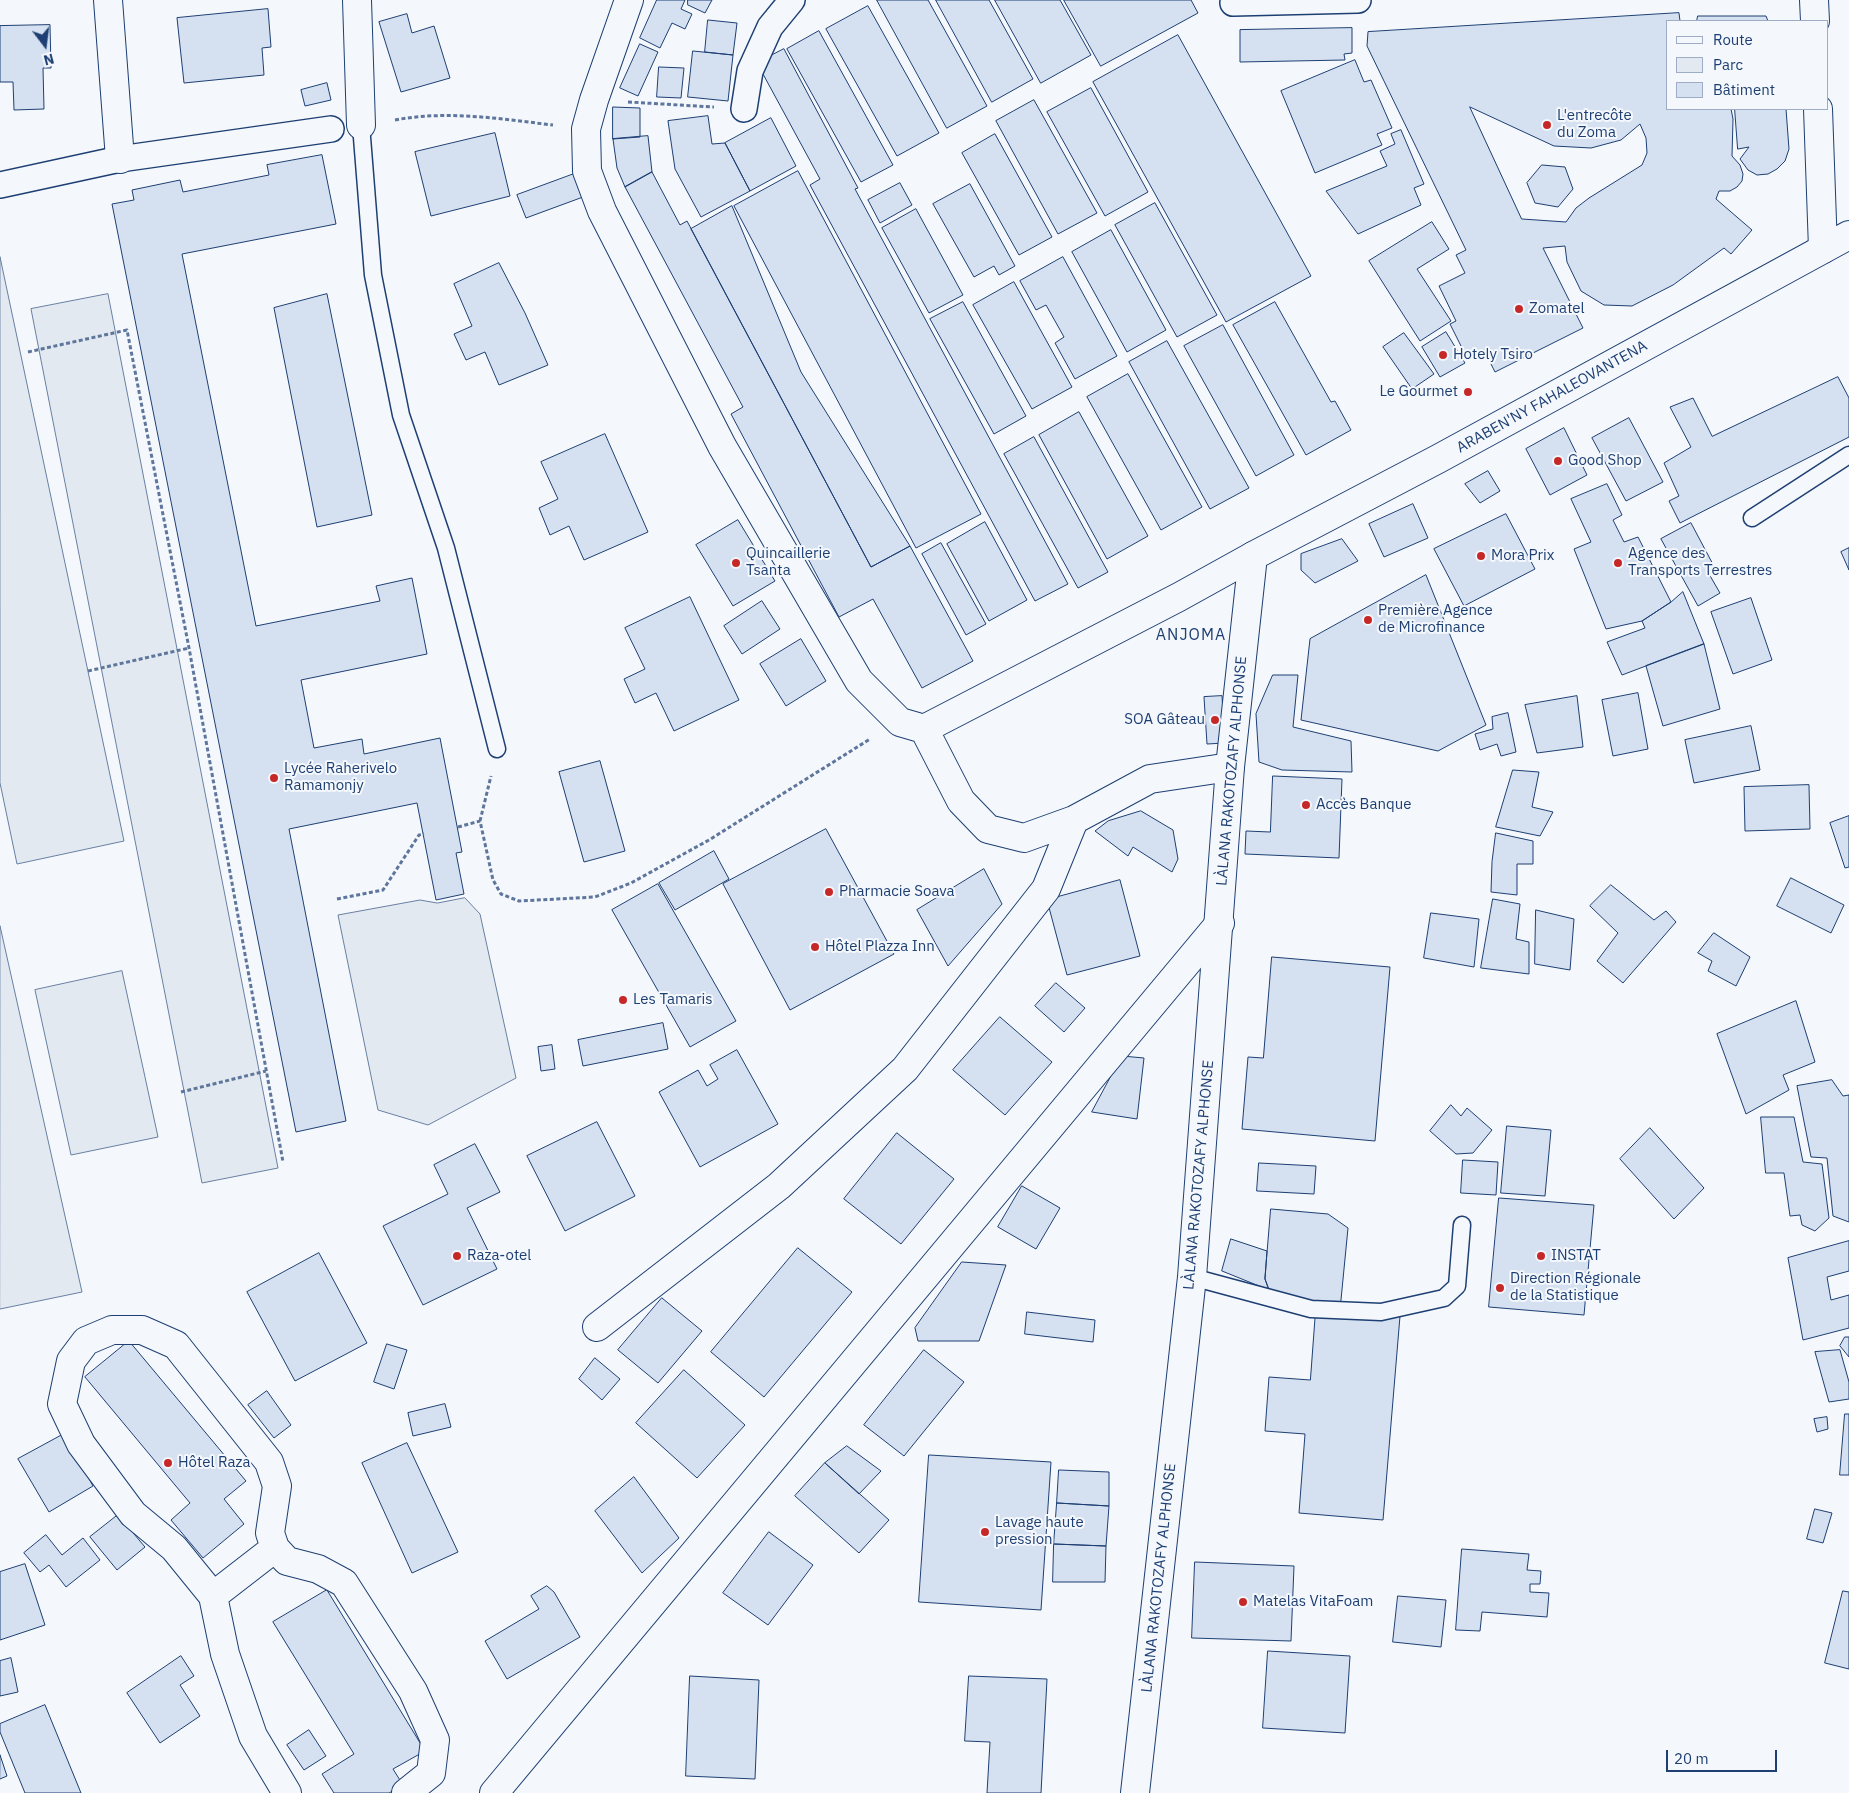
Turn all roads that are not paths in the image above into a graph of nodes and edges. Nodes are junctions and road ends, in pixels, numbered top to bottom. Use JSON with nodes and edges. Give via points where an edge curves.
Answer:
{"nodes":[{"id":1,"x":108,"y":0,"type":"edge"},
{"id":2,"x":357,"y":0,"type":"edge"},
{"id":3,"x":629,"y":0,"type":"edge"},
{"id":4,"x":792,"y":0,"type":"edge"},
{"id":5,"x":1358,"y":0,"type":"edge"},
{"id":6,"x":1814,"y":0,"type":"edge"},
{"id":7,"x":1233,"y":3,"type":"dead end"},
{"id":8,"x":1815,"y":20,"type":"edge"},
{"id":9,"x":744,"y":109,"type":"road end"},
{"id":10,"x":1818,"y":110,"type":"edge"},
{"id":11,"x":361,"y":125,"type":"joint"},
{"id":12,"x":331,"y":129,"type":"dead end"},
{"id":13,"x":120,"y":159,"type":"junction"},
{"id":14,"x":0,"y":185,"type":"edge"},
{"id":15,"x":1849,"y":235,"type":"edge"},
{"id":16,"x":1823,"y":249,"type":"junction"},
{"id":17,"x":1849,"y":455,"type":"edge"},
{"id":18,"x":1752,"y":518,"type":"dead end"},
{"id":19,"x":1253,"y":556,"type":"junction"},
{"id":20,"x":924,"y":729,"type":"junction"},
{"id":21,"x":497,"y":749,"type":"road end"},
{"id":22,"x":1230,"y":767,"type":"junction"},
{"id":23,"x":1074,"y":820,"type":"junction"},
{"id":24,"x":1220,"y":923,"type":"junction"},
{"id":25,"x":1462,"y":1225,"type":"dead end"},
{"id":26,"x":1192,"y":1277,"type":"junction"},
{"id":27,"x":597,"y":1327,"type":"dead end"},
{"id":28,"x":276,"y":1548,"type":"junction"},
{"id":29,"x":213,"y":1596,"type":"junction"},
{"id":30,"x":287,"y":1793,"type":"edge"},
{"id":31,"x":406,"y":1793,"type":"edge"},
{"id":32,"x":494,"y":1793,"type":"edge"},
{"id":33,"x":1136,"y":1793,"type":"edge"}],
"edges":[{"from":1,"to":13,"type":"street"},
{"from":2,"to":11,"type":"street"},
{"from":3,"to":20,"type":"street","via":[[586,129],[587,171],[602,211],[722,446],[859,681],[900,722]]},
{"from":4,"to":9,"type":"street","via":[[770,28],[750,71]]},
{"from":5,"to":7,"type":"street"},
{"from":6,"to":8,"type":"street"},
{"from":10,"to":16,"type":"street"},
{"from":11,"to":21,"type":"lane","via":[[373,275],[401,415],[446,548]]},
{"from":12,"to":13,"type":"street"},
{"from":13,"to":14,"type":"street"},
{"from":15,"to":16,"type":"street","name":"ARABEN'NY FAHALEOVANTENA"},
{"from":16,"to":19,"type":"street","name":"ARABEN'NY FAHALEOVANTENA"},
{"from":17,"to":18,"type":"lane"},
{"from":19,"to":20,"type":"street","name":"ARABEN'NY FAHALEOVANTENA"},
{"from":19,"to":22,"type":"street","name":"LÀLANA RAKOTOZAFY ALPHONSE"},
{"from":20,"to":23,"type":"street","via":[[961,801],[988,829],[1024,838]]},
{"from":22,"to":23,"type":"street","via":[[1150,779]]},
{"from":22,"to":24,"type":"street","name":"LÀLANA RAKOTOZAFY ALPHONSE"},
{"from":23,"to":27,"type":"street","via":[[1046,889],[905,1069],[779,1186]]},
{"from":24,"to":26,"type":"street","name":"LÀLANA RAKOTOZAFY ALPHONSE"},
{"from":24,"to":32,"type":"street"},
{"from":25,"to":26,"type":"lane","via":[[1457,1286],[1444,1298],[1381,1312],[1311,1309]]},
{"from":26,"to":33,"type":"street","name":"LÀLANA RAKOTOZAFY ALPHONSE"},
{"from":28,"to":29,"type":"street"},
{"from":28,"to":29,"type":"street","via":[[270,1533],[277,1486],[269,1462],[176,1345],[142,1330],[112,1330],[86,1341],[71,1361],[62,1404],[81,1444],[133,1514],[174,1548]]},
{"from":28,"to":31,"type":"street","via":[[287,1561],[318,1569],[344,1583],[413,1691],[436,1740],[431,1773]]},
{"from":29,"to":30,"type":"street","via":[[225,1654],[253,1736]]}]}
